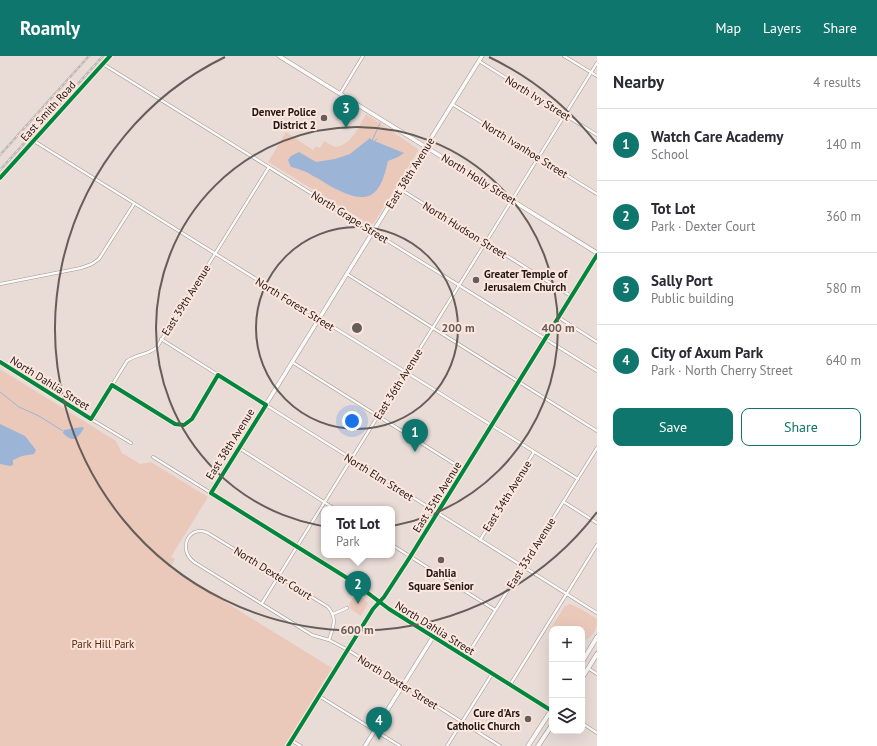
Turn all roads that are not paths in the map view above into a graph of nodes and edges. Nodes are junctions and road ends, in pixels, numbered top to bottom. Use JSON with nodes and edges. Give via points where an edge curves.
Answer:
{"nodes":[{"id":1,"x":110,"y":56,"type":"edge"},
{"id":2,"x":279,"y":56,"type":"edge"},
{"id":3,"x":363,"y":56,"type":"edge"},
{"id":4,"x":482,"y":56,"type":"edge"},
{"id":5,"x":564,"y":56,"type":"edge"},
{"id":6,"x":478,"y":62,"type":"junction"},
{"id":7,"x":597,"y":62,"type":"edge"},
{"id":8,"x":103,"y":64,"type":"junction"},
{"id":9,"x":591,"y":73,"type":"junction"},
{"id":10,"x":597,"y":76,"type":"edge"},
{"id":11,"x":340,"y":94,"type":"junction"},
{"id":12,"x":452,"y":104,"type":"junction"},
{"id":13,"x":564,"y":115,"type":"junction"},
{"id":14,"x":597,"y":135,"type":"edge"},
{"id":15,"x":34,"y":141,"type":"junction"},
{"id":16,"x":426,"y":147,"type":"junction"},
{"id":17,"x":538,"y":158,"type":"junction"},
{"id":18,"x":269,"y":167,"type":"junction"},
{"id":19,"x":0,"y":178,"type":"edge"},
{"id":20,"x":400,"y":189,"type":"junction"},
{"id":21,"x":597,"y":194,"type":"edge"},
{"id":22,"x":512,"y":200,"type":"junction"},
{"id":23,"x":134,"y":204,"type":"junction"},
{"id":24,"x":373,"y":232,"type":"junction"},
{"id":25,"x":486,"y":242,"type":"junction"},
{"id":26,"x":215,"y":254,"type":"junction"},
{"id":27,"x":597,"y":254,"type":"edge"},
{"id":28,"x":347,"y":274,"type":"junction"},
{"id":29,"x":0,"y":284,"type":"edge"},
{"id":30,"x":459,"y":285,"type":"junction"},
{"id":31,"x":571,"y":296,"type":"junction"},
{"id":32,"x":558,"y":318,"type":"junction"},
{"id":33,"x":319,"y":319,"type":"junction"},
{"id":34,"x":433,"y":328,"type":"junction"},
{"id":35,"x":545,"y":339,"type":"junction"},
{"id":36,"x":162,"y":340,"type":"junction"},
{"id":37,"x":597,"y":342,"type":"edge"},
{"id":38,"x":0,"y":362,"type":"edge"},
{"id":39,"x":292,"y":362,"type":"junction"},
{"id":40,"x":405,"y":372,"type":"junction"},
{"id":41,"x":597,"y":372,"type":"edge"},
{"id":42,"x":218,"y":375,"type":"junction"},
{"id":43,"x":518,"y":382,"type":"junction"},
{"id":44,"x":112,"y":385,"type":"junction"},
{"id":45,"x":266,"y":405,"type":"junction"},
{"id":46,"x":378,"y":415,"type":"junction"},
{"id":47,"x":91,"y":418,"type":"junction"},
{"id":48,"x":491,"y":426,"type":"junction"},
{"id":49,"x":597,"y":431,"type":"edge"},
{"id":50,"x":131,"y":443,"type":"dead end"},
{"id":51,"x":239,"y":448,"type":"junction"},
{"id":52,"x":597,"y":448,"type":"edge"},
{"id":53,"x":534,"y":452,"type":"junction"},
{"id":54,"x":153,"y":457,"type":"dead end"},
{"id":55,"x":351,"y":459,"type":"junction"},
{"id":56,"x":464,"y":470,"type":"junction"},
{"id":57,"x":578,"y":479,"type":"junction"},
{"id":58,"x":211,"y":493,"type":"junction"},
{"id":59,"x":325,"y":502,"type":"junction"},
{"id":60,"x":563,"y":502,"type":"junction"},
{"id":61,"x":323,"y":506,"type":"edge"},
{"id":62,"x":331,"y":506,"type":"edge"},
{"id":63,"x":321,"y":508,"type":"edge"},
{"id":64,"x":437,"y":514,"type":"junction"},
{"id":65,"x":597,"y":523,"type":"edge"},
{"id":66,"x":188,"y":539,"type":"joint"},
{"id":67,"x":480,"y":540,"type":"junction"},
{"id":68,"x":597,"y":545,"type":"edge"},
{"id":69,"x":297,"y":547,"type":"junction"},
{"id":70,"x":395,"y":547,"type":"edge"},
{"id":71,"x":410,"y":557,"type":"junction"},
{"id":72,"x":522,"y":567,"type":"junction"},
{"id":73,"x":279,"y":576,"type":"junction"},
{"id":74,"x":566,"y":594,"type":"junction"},
{"id":75,"x":379,"y":602,"type":"junction"},
{"id":76,"x":262,"y":603,"type":"junction"},
{"id":77,"x":347,"y":608,"type":"dead end"},
{"id":78,"x":495,"y":610,"type":"junction"},
{"id":79,"x":597,"y":613,"type":"edge"},
{"id":80,"x":333,"y":614,"type":"junction"},
{"id":81,"x":433,"y":637,"type":"junction"},
{"id":82,"x":597,"y":637,"type":"edge"},
{"id":83,"x":329,"y":640,"type":"junction"},
{"id":84,"x":348,"y":650,"type":"junction"},
{"id":85,"x":597,"y":654,"type":"edge"},
{"id":86,"x":585,"y":657,"type":"edge"},
{"id":87,"x":466,"y":658,"type":"junction"},
{"id":88,"x":588,"y":668,"type":"junction"},
{"id":89,"x":585,"y":673,"type":"edge"},
{"id":90,"x":492,"y":674,"type":"junction"},
{"id":91,"x":597,"y":674,"type":"edge"},
{"id":92,"x":403,"y":685,"type":"junction"},
{"id":93,"x":511,"y":686,"type":"junction"},
{"id":94,"x":319,"y":696,"type":"junction"},
{"id":95,"x":549,"y":708,"type":"edge"},
{"id":96,"x":549,"y":714,"type":"edge"},
{"id":97,"x":462,"y":722,"type":"junction"},
{"id":98,"x":585,"y":725,"type":"edge"},
{"id":99,"x":549,"y":729,"type":"edge"},
{"id":100,"x":375,"y":730,"type":"junction"},
{"id":101,"x":597,"y":733,"type":"edge"},
{"id":102,"x":292,"y":740,"type":"junction"},
{"id":103,"x":288,"y":746,"type":"edge"},
{"id":104,"x":301,"y":746,"type":"edge"},
{"id":105,"x":365,"y":746,"type":"edge"},
{"id":106,"x":400,"y":746,"type":"edge"},
{"id":107,"x":447,"y":746,"type":"edge"},
{"id":108,"x":500,"y":746,"type":"edge"},
{"id":109,"x":528,"y":746,"type":"edge"},
{"id":110,"x":538,"y":746,"type":"edge"}],
"edges":[{"from":1,"to":8,"type":"street","name":"East Smith Road"},
{"from":2,"to":11,"type":"street","name":"North Holly Street"},
{"from":3,"to":11,"type":"street"},
{"from":4,"to":6,"type":"street","name":"East 38th Avenue"},
{"from":5,"to":9,"type":"street"},
{"from":6,"to":12,"type":"street","name":"East 38th Avenue"},
{"from":6,"to":13,"type":"street","name":"North Ivy Street"},
{"from":7,"to":9,"type":"street","name":"East 36th Avenue"},
{"from":8,"to":15,"type":"street","name":"East Smith Road"},
{"from":8,"to":18,"type":"street","name":"North Grape Street"},
{"from":9,"to":10,"type":"street"},
{"from":9,"to":13,"type":"street","name":"East 36th Avenue"},
{"from":11,"to":16,"type":"street","name":"North Holly Street"},
{"from":12,"to":16,"type":"street","name":"East 38th Avenue"},
{"from":12,"to":17,"type":"street","name":"North Ivanhoe Street"},
{"from":13,"to":14,"type":"street","name":"North Ivy Street"},
{"from":13,"to":17,"type":"street","name":"East 36th Avenue"},
{"from":15,"to":19,"type":"street","name":"East Smith Road"},
{"from":15,"to":23,"type":"street","name":"North Forest Street"},
{"from":16,"to":20,"type":"street","name":"East 38th Avenue"},
{"from":16,"to":22,"type":"street","name":"North Holly Street"},
{"from":17,"to":21,"type":"street","name":"North Ivanhoe Street"},
{"from":17,"to":22,"type":"street","name":"East 36th Avenue"},
{"from":18,"to":24,"type":"street","name":"North Grape Street"},
{"from":18,"to":26,"type":"street","name":"East 39th Avenue"},
{"from":20,"to":24,"type":"street","name":"East 38th Avenue"},
{"from":20,"to":25,"type":"street","name":"North Hudson Street"},
{"from":22,"to":25,"type":"street","name":"East 36th Avenue"},
{"from":22,"to":27,"type":"street","name":"North Holly Street"},
{"from":23,"to":26,"type":"street","name":"North Forest Street"},
{"from":23,"to":29,"type":"street","via":[[96,262],[81,268]]},
{"from":24,"to":28,"type":"street","name":"East 38th Avenue"},
{"from":24,"to":30,"type":"street","name":"North Grape Street"},
{"from":25,"to":30,"type":"street","name":"East 36th Avenue"},
{"from":25,"to":31,"type":"street","name":"North Hudson Street"},
{"from":26,"to":33,"type":"street","name":"North Forest Street"},
{"from":26,"to":36,"type":"street","name":"East 39th Avenue"},
{"from":27,"to":31,"type":"street","name":"East 35th Avenue"},
{"from":28,"to":33,"type":"street","name":"East 38th Avenue"},
{"from":28,"to":34,"type":"street"},
{"from":30,"to":34,"type":"street","name":"East 36th Avenue"},
{"from":30,"to":35,"type":"street","name":"North Grape Street"},
{"from":31,"to":32,"type":"street","name":"East 35th Avenue"},
{"from":32,"to":35,"type":"street","name":"East 35th Avenue"},
{"from":32,"to":37,"type":"street"},
{"from":33,"to":39,"type":"street","name":"East 38th Avenue"},
{"from":33,"to":40,"type":"street","name":"North Forest Street"},
{"from":34,"to":40,"type":"street","name":"East 36th Avenue"},
{"from":34,"to":43,"type":"street"},
{"from":35,"to":41,"type":"street","name":"North Grape Street"},
{"from":35,"to":43,"type":"street","name":"East 35th Avenue"},
{"from":36,"to":42,"type":"street","name":"North Elm Street"},
{"from":36,"to":44,"type":"street","name":"East 39th Avenue","via":[[155,349],[127,361]]},
{"from":38,"to":47,"type":"street","name":"North Dahlia Street"},
{"from":39,"to":45,"type":"street","name":"East 38th Avenue"},
{"from":39,"to":46,"type":"street"},
{"from":40,"to":46,"type":"street","name":"East 36th Avenue"},
{"from":40,"to":48,"type":"street","name":"North Forest Street"},
{"from":42,"to":44,"type":"street","via":[[192,419],[182,426]]},
{"from":42,"to":45,"type":"street","name":"North Elm Street"},
{"from":43,"to":48,"type":"street","name":"East 35th Avenue"},
{"from":43,"to":49,"type":"street"},
{"from":44,"to":47,"type":"street","name":"East 39th Avenue"},
{"from":45,"to":51,"type":"street","name":"East 38th Avenue"},
{"from":45,"to":55,"type":"street","name":"North Elm Street"},
{"from":46,"to":55,"type":"street","name":"East 36th Avenue"},
{"from":46,"to":56,"type":"street"},
{"from":47,"to":50,"type":"street","name":"North Dahlia Street"},
{"from":48,"to":53,"type":"street","name":"North Forest Street"},
{"from":48,"to":56,"type":"street","name":"East 35th Avenue"},
{"from":51,"to":58,"type":"street","name":"East 38th Avenue"},
{"from":51,"to":59,"type":"street"},
{"from":52,"to":57,"type":"street","name":"East 33rd Avenue"},
{"from":53,"to":57,"type":"street","name":"North Forest Street"},
{"from":53,"to":67,"type":"street","name":"East 34th Avenue"},
{"from":54,"to":58,"type":"street","name":"North Dahlia Street"},
{"from":55,"to":59,"type":"street","name":"East 36th Avenue"},
{"from":55,"to":64,"type":"street","name":"North Elm Street"},
{"from":56,"to":64,"type":"street","name":"East 35th Avenue"},
{"from":57,"to":60,"type":"street","name":"East 33rd Avenue"},
{"from":58,"to":69,"type":"street","name":"North Dahlia Street"},
{"from":59,"to":61,"type":"street","name":"East 36th Avenue"},
{"from":59,"to":62,"type":"street"},
{"from":60,"to":65,"type":"street"},
{"from":60,"to":72,"type":"street","name":"East 33rd Avenue"},
{"from":63,"to":69,"type":"street","name":"East 36th Avenue"},
{"from":64,"to":67,"type":"street","name":"North Elm Street"},
{"from":64,"to":71,"type":"street","name":"East 35th Avenue"},
{"from":66,"to":73,"type":"street","name":"North Dexter Court","via":[[196,532],[205,531]]},
{"from":66,"to":76,"type":"street","name":"North Dexter Street","via":[[185,549],[190,558]]},
{"from":67,"to":72,"type":"street","name":"North Elm Street"},
{"from":68,"to":74,"type":"street"},
{"from":69,"to":73,"type":"street","name":"East 36th Avenue"},
{"from":69,"to":75,"type":"street","name":"North Dahlia Street","via":[[352,581]]},
{"from":70,"to":71,"type":"street"},
{"from":71,"to":75,"type":"street","name":"East 35th Avenue"},
{"from":71,"to":78,"type":"street"},
{"from":72,"to":74,"type":"street","name":"North Elm Street"},
{"from":72,"to":78,"type":"street","name":"East 33rd Avenue"},
{"from":73,"to":76,"type":"street","name":"East 36th Avenue"},
{"from":73,"to":80,"type":"street","name":"North Dexter Court","via":[[328,607]]},
{"from":74,"to":79,"type":"street","name":"North Elm Street"},
{"from":74,"to":93,"type":"street"},
{"from":75,"to":81,"type":"street","name":"North Dahlia Street"},
{"from":75,"to":84,"type":"street","name":"East 35th Avenue"},
{"from":76,"to":83,"type":"street","name":"North Dexter Street","via":[[312,636]]},
{"from":77,"to":80,"type":"street"},
{"from":78,"to":87,"type":"street","name":"East 33rd Avenue"},
{"from":80,"to":83,"type":"street","via":[[334,622]]},
{"from":81,"to":87,"type":"street","name":"North Dahlia Street"},
{"from":81,"to":92,"type":"street"},
{"from":82,"to":86,"type":"main road"},
{"from":83,"to":84,"type":"street","name":"North Dexter Street"},
{"from":84,"to":92,"type":"street","name":"North Dexter Street"},
{"from":84,"to":94,"type":"street","name":"East 35th Avenue"},
{"from":85,"to":88,"type":"main road"},
{"from":87,"to":90,"type":"street","name":"North Dahlia Street"},
{"from":88,"to":89,"type":"main road"},
{"from":88,"to":91,"type":"street"},
{"from":90,"to":93,"type":"street","name":"North Dahlia Street"},
{"from":90,"to":97,"type":"street"},
{"from":92,"to":97,"type":"street","name":"North Dexter Street"},
{"from":92,"to":100,"type":"street"},
{"from":93,"to":95,"type":"street","name":"North Dahlia Street"},
{"from":94,"to":100,"type":"street"},
{"from":94,"to":102,"type":"street","name":"East 35th Avenue"},
{"from":96,"to":109,"type":"main road"},
{"from":97,"to":107,"type":"street"},
{"from":97,"to":108,"type":"street","name":"North Dexter Street"},
{"from":98,"to":101,"type":"street"},
{"from":99,"to":110,"type":"main road"},
{"from":100,"to":105,"type":"street"},
{"from":100,"to":106,"type":"street"},
{"from":102,"to":103,"type":"street","name":"East 35th Avenue"},
{"from":102,"to":104,"type":"street"}]}
